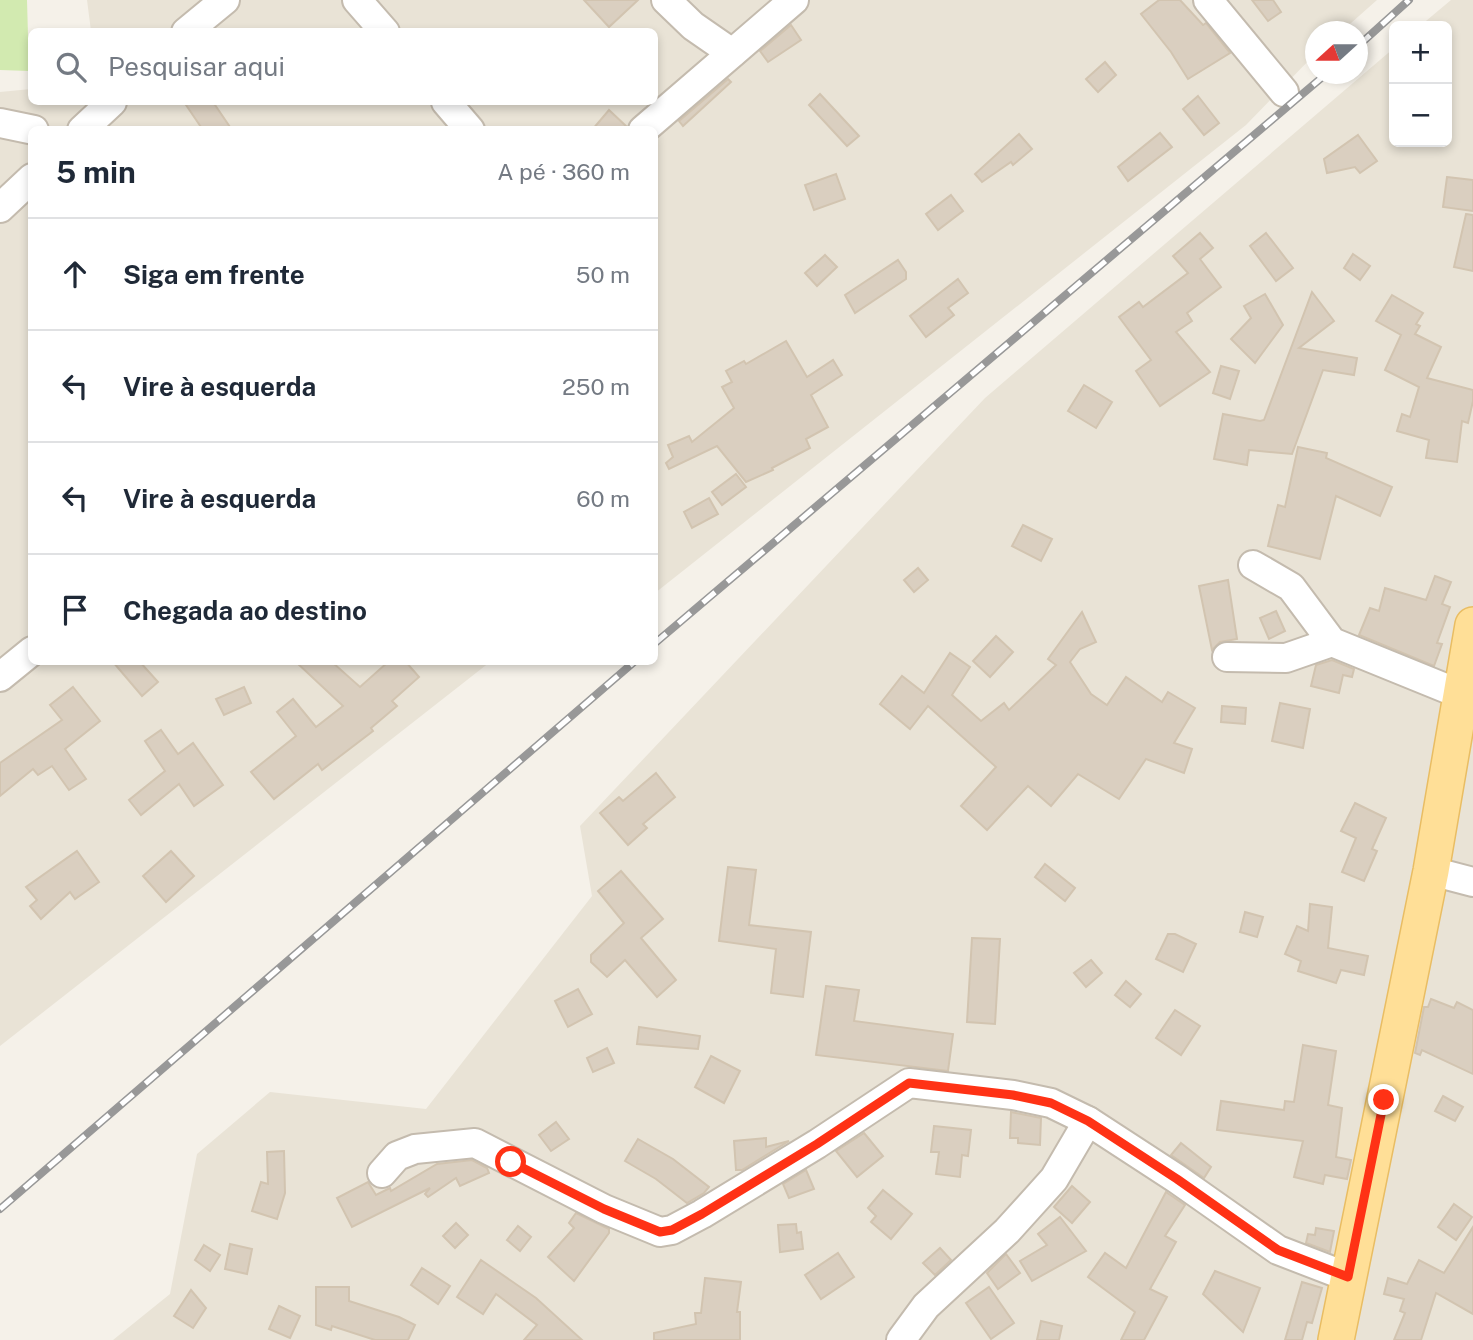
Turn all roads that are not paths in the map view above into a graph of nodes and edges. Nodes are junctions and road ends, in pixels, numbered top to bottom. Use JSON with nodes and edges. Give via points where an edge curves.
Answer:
{"nodes":[{"id":1,"x":225,"y":0,"type":"edge"},
{"id":2,"x":357,"y":0,"type":"edge"},
{"id":3,"x":666,"y":0,"type":"edge"},
{"id":4,"x":794,"y":0,"type":"edge"},
{"id":5,"x":1208,"y":0,"type":"edge"},
{"id":6,"x":191,"y":28,"type":"edge"},
{"id":7,"x":382,"y":28,"type":"edge"},
{"id":8,"x":732,"y":53,"type":"junction"},
{"id":9,"x":1284,"y":92,"type":"dead end"},
{"id":10,"x":109,"y":105,"type":"edge"},
{"id":11,"x":449,"y":105,"type":"edge"},
{"id":12,"x":0,"y":124,"type":"edge"},
{"id":13,"x":86,"y":126,"type":"edge"},
{"id":14,"x":467,"y":126,"type":"edge"},
{"id":15,"x":648,"y":126,"type":"edge"},
{"id":16,"x":28,"y":129,"type":"edge"},
{"id":17,"x":28,"y":182,"type":"edge"},
{"id":18,"x":0,"y":208,"type":"edge"},
{"id":19,"x":1253,"y":565,"type":"dead end"},
{"id":20,"x":1473,"y":625,"type":"edge"},
{"id":21,"x":1332,"y":642,"type":"junction"},
{"id":22,"x":28,"y":654,"type":"edge"},
{"id":23,"x":1227,"y":657,"type":"dead end"},
{"id":24,"x":0,"y":677,"type":"edge"},
{"id":25,"x":1460,"y":694,"type":"junction"},
{"id":26,"x":1431,"y":871,"type":"junction"},
{"id":27,"x":1473,"y":881,"type":"edge"},
{"id":28,"x":1088,"y":1121,"type":"junction"},
{"id":29,"x":382,"y":1173,"type":"dead end"},
{"id":30,"x":1348,"y":1277,"type":"junction"},
{"id":31,"x":901,"y":1340,"type":"edge"},
{"id":32,"x":1336,"y":1340,"type":"edge"}],
"edges":[{"from":1,"to":6,"type":"street"},
{"from":2,"to":7,"type":"street"},
{"from":3,"to":8,"type":"street"},
{"from":4,"to":8,"type":"street"},
{"from":5,"to":9,"type":"street"},
{"from":8,"to":15,"type":"street"},
{"from":10,"to":13,"type":"street"},
{"from":11,"to":14,"type":"street"},
{"from":12,"to":16,"type":"street"},
{"from":17,"to":18,"type":"street"},
{"from":19,"to":21,"type":"street","via":[[1291,587]]},
{"from":20,"to":25,"type":"main road"},
{"from":21,"to":23,"type":"street","via":[[1286,658]]},
{"from":21,"to":25,"type":"street"},
{"from":22,"to":24,"type":"street"},
{"from":25,"to":26,"type":"main road"},
{"from":26,"to":27,"type":"street"},
{"from":26,"to":30,"type":"main road"},
{"from":28,"to":29,"type":"street","via":[[1026,1097],[909,1083],[702,1214],[660,1232],[604,1209],[475,1143],[415,1149],[397,1156]]},
{"from":28,"to":30,"type":"street","via":[[1278,1250]]},
{"from":28,"to":31,"type":"street","via":[[1054,1179],[1007,1231],[926,1306]]},
{"from":30,"to":32,"type":"main road"}]}
